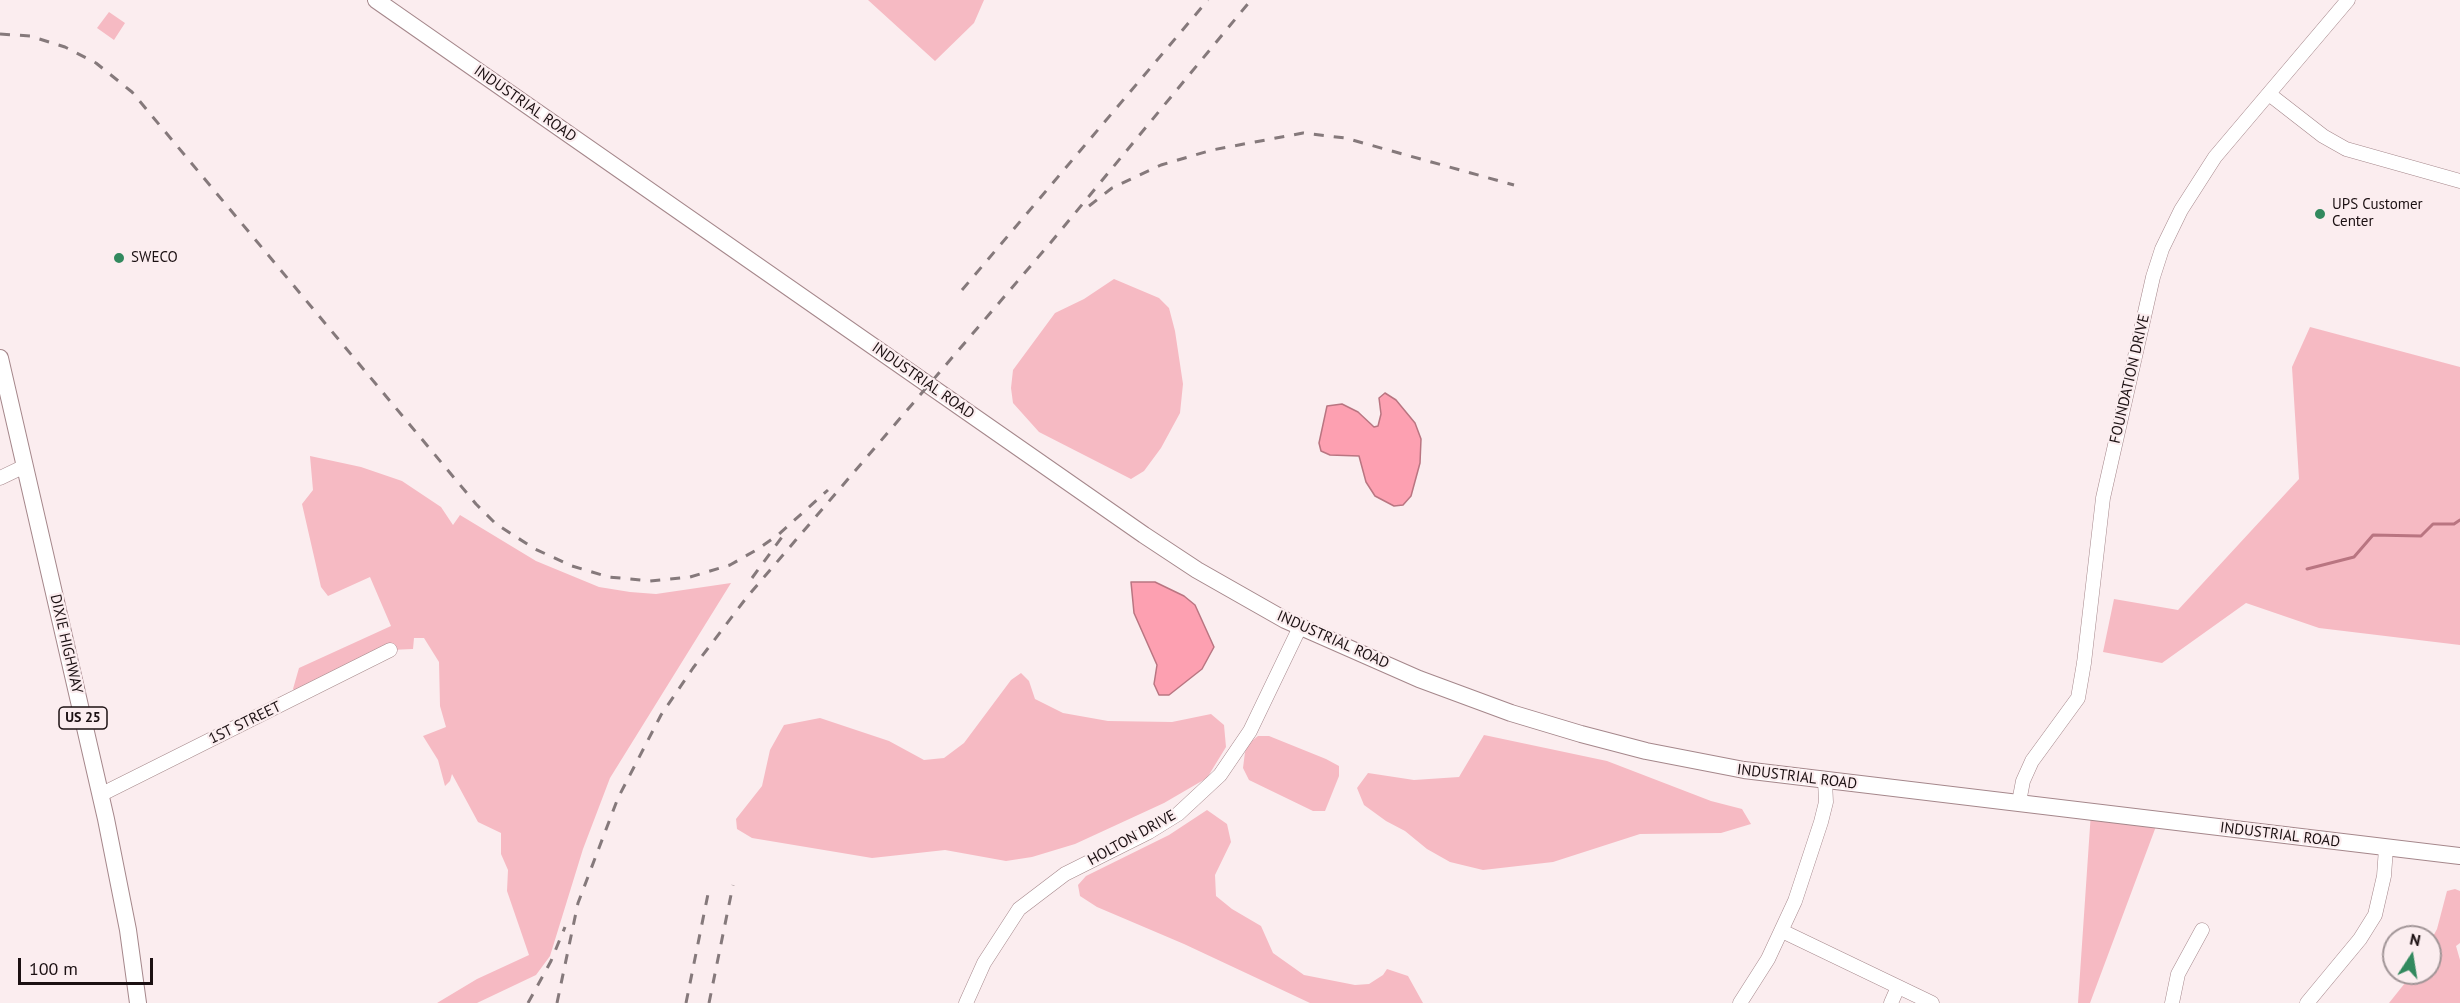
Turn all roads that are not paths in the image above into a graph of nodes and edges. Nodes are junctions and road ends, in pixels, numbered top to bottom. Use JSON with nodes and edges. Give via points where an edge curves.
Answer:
{"nodes":[{"id":1,"x":376,"y":0,"type":"edge"},
{"id":2,"x":2348,"y":0,"type":"edge"},
{"id":3,"x":2268,"y":93,"type":"junction"},
{"id":4,"x":2460,"y":181,"type":"edge"},
{"id":5,"x":0,"y":358,"type":"edge"},
{"id":6,"x":25,"y":466,"type":"junction"},
{"id":7,"x":0,"y":478,"type":"edge"},
{"id":8,"x":1300,"y":627,"type":"junction"},
{"id":9,"x":390,"y":650,"type":"dead end"},
{"id":10,"x":1825,"y":781,"type":"junction"},
{"id":11,"x":100,"y":795,"type":"junction"},
{"id":12,"x":2019,"y":802,"type":"junction"},
{"id":13,"x":2386,"y":848,"type":"junction"},
{"id":14,"x":2460,"y":855,"type":"edge"},
{"id":15,"x":2202,"y":930,"type":"dead end"},
{"id":16,"x":1782,"y":931,"type":"junction"},
{"id":17,"x":1898,"y":987,"type":"junction"},
{"id":18,"x":138,"y":1003,"type":"edge"},
{"id":19,"x":966,"y":1003,"type":"edge"},
{"id":20,"x":1740,"y":1003,"type":"edge"},
{"id":21,"x":1891,"y":1003,"type":"edge"},
{"id":22,"x":1932,"y":1003,"type":"edge"},
{"id":23,"x":2172,"y":1003,"type":"edge"},
{"id":24,"x":2307,"y":1003,"type":"edge"}],
"edges":[{"from":1,"to":8,"type":"main road","name":"INDUSTRIAL ROAD","via":[[1127,524],[1197,570]]},
{"from":2,"to":3,"type":"street","name":"FOUNDATION DRIVE"},
{"from":3,"to":4,"type":"street","via":[[2346,149]]},
{"from":3,"to":12,"type":"street","name":"FOUNDATION DRIVE","via":[[2196,183],[2162,249],[2103,498],[2078,698],[2032,761]]},
{"from":5,"to":6,"type":"main road","name":"DIXIE HIGHWAY","number":"US 25"},
{"from":6,"to":7,"type":"street"},
{"from":6,"to":11,"type":"main road","name":"DIXIE HIGHWAY","number":"US 25"},
{"from":8,"to":10,"type":"main road","name":"INDUSTRIAL ROAD","via":[[1419,679],[1581,734],[1712,765]]},
{"from":8,"to":19,"type":"street","name":"HOLTON DRIVE","via":[[1250,731],[1220,775],[1178,814],[1065,874],[1019,909],[984,963]]},
{"from":9,"to":11,"type":"street","name":"1ST STREET"},
{"from":10,"to":12,"type":"main road","name":"INDUSTRIAL ROAD"},
{"from":10,"to":16,"type":"street","via":[[1826,802],[1813,850]]},
{"from":11,"to":18,"type":"main road","name":"DIXIE HIGHWAY","number":"US 25","via":[[128,930]]},
{"from":12,"to":13,"type":"main road","name":"INDUSTRIAL ROAD"},
{"from":13,"to":14,"type":"main road","name":"INDUSTRIAL ROAD"},
{"from":13,"to":24,"type":"street","via":[[2374,915],[2360,939]]},
{"from":15,"to":23,"type":"street","via":[[2178,974]]},
{"from":16,"to":17,"type":"street"},
{"from":16,"to":20,"type":"street"},
{"from":17,"to":21,"type":"street"},
{"from":17,"to":22,"type":"street"}]}
